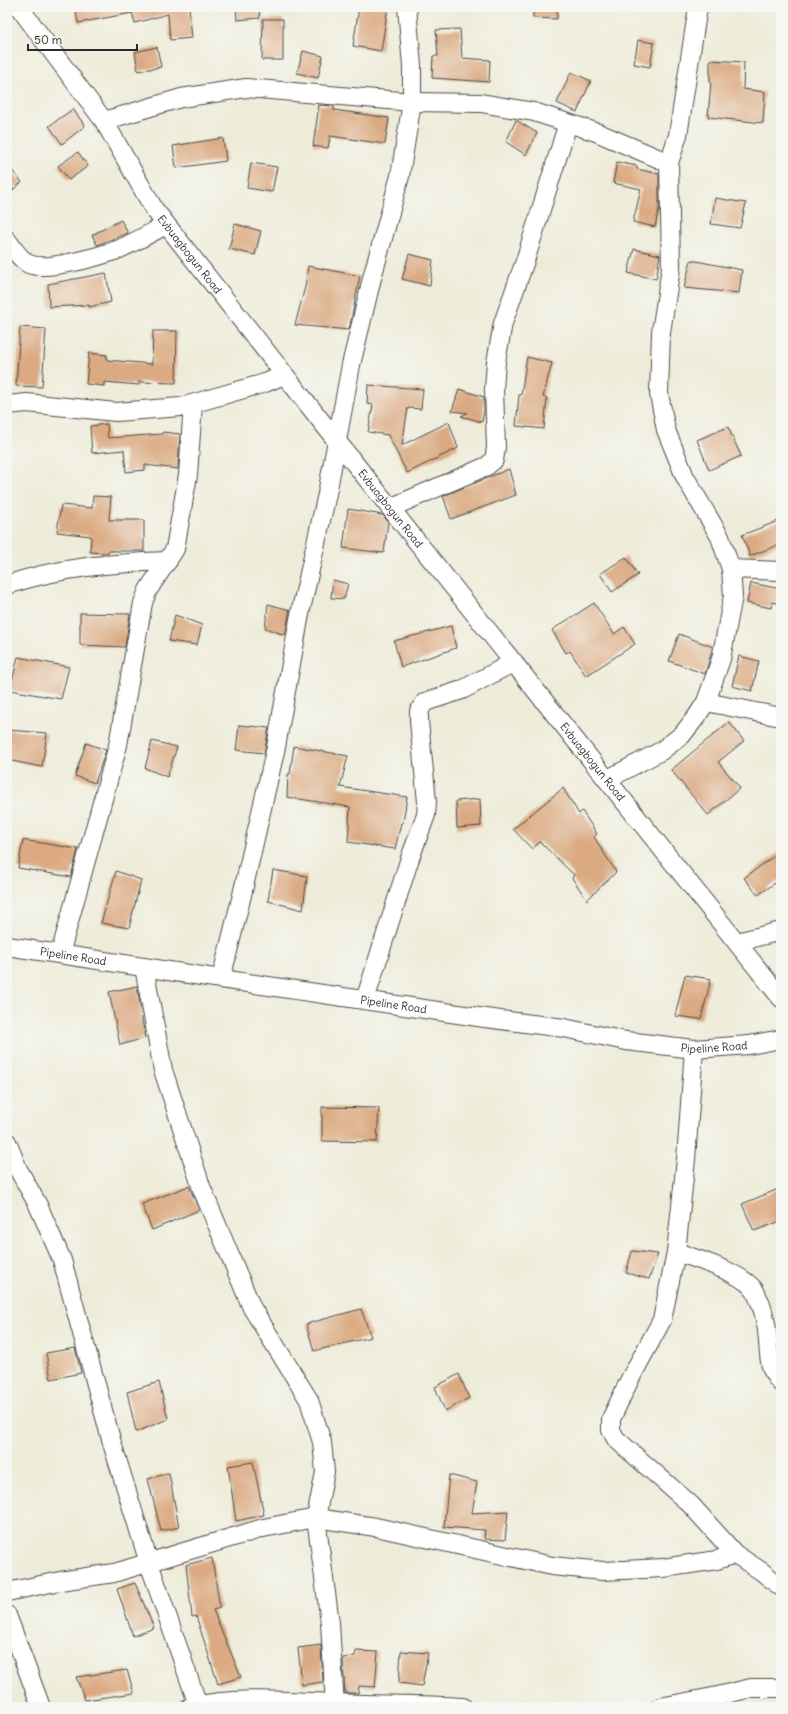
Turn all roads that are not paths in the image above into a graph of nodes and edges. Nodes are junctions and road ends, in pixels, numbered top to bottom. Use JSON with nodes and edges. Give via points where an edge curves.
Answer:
{"nodes":[{"id":1,"x":407,"y":7,"type":"edge"},
{"id":2,"x":698,"y":7,"type":"edge"},
{"id":3,"x":23,"y":8,"type":"edge"},
{"id":4,"x":412,"y":102,"type":"junction"},
{"id":5,"x":104,"y":121,"type":"junction"},
{"id":6,"x":568,"y":123,"type":"junction"},
{"id":7,"x":669,"y":163,"type":"junction"},
{"id":8,"x":166,"y":225,"type":"junction"},
{"id":9,"x":7,"y":240,"type":"edge"},
{"id":10,"x":284,"y":375,"type":"junction"},
{"id":11,"x":193,"y":404,"type":"junction"},
{"id":12,"x":7,"y":405,"type":"edge"},
{"id":13,"x":336,"y":440,"type":"junction"},
{"id":14,"x":390,"y":508,"type":"junction"},
{"id":15,"x":168,"y":561,"type":"junction"},
{"id":16,"x":132,"y":562,"type":"junction"},
{"id":17,"x":731,"y":569,"type":"junction"},
{"id":18,"x":781,"y":570,"type":"edge"},
{"id":19,"x":7,"y":585,"type":"edge"},
{"id":20,"x":148,"y":590,"type":"junction"},
{"id":21,"x":514,"y":662,"type":"junction"},
{"id":22,"x":706,"y":702,"type":"junction"},
{"id":23,"x":781,"y":717,"type":"edge"},
{"id":24,"x":608,"y":779,"type":"junction"},
{"id":25,"x":781,"y":931,"type":"edge"},
{"id":26,"x":737,"y":942,"type":"junction"},
{"id":27,"x":7,"y":946,"type":"edge"},
{"id":28,"x":60,"y":954,"type":"junction"},
{"id":29,"x":144,"y":967,"type":"junction"},
{"id":30,"x":221,"y":979,"type":"junction"},
{"id":31,"x":781,"y":998,"type":"edge"},
{"id":32,"x":365,"y":1000,"type":"junction"},
{"id":33,"x":781,"y":1039,"type":"edge"},
{"id":34,"x":694,"y":1049,"type":"junction"},
{"id":35,"x":7,"y":1142,"type":"edge"},
{"id":36,"x":676,"y":1252,"type":"junction"},
{"id":37,"x":781,"y":1383,"type":"edge"},
{"id":38,"x":316,"y":1518,"type":"junction"},
{"id":39,"x":735,"y":1554,"type":"junction"},
{"id":40,"x":149,"y":1563,"type":"junction"},
{"id":41,"x":781,"y":1587,"type":"edge"},
{"id":42,"x":7,"y":1592,"type":"edge"},
{"id":43,"x":7,"y":1616,"type":"edge"},
{"id":44,"x":781,"y":1688,"type":"edge"},
{"id":45,"x":334,"y":1705,"type":"edge"},
{"id":46,"x":199,"y":1706,"type":"edge"},
{"id":47,"x":41,"y":1707,"type":"edge"},
{"id":48,"x":462,"y":1707,"type":"edge"},
{"id":49,"x":660,"y":1707,"type":"edge"}],
"edges":[{"from":1,"to":4,"type":"street"},
{"from":2,"to":7,"type":"street","via":[[678,135]]},
{"from":3,"to":5,"type":"street","name":"Evbuagbogun Road"},
{"from":4,"to":5,"type":"street","via":[[246,88],[181,98]]},
{"from":4,"to":6,"type":"street","via":[[480,103],[534,112]]},
{"from":4,"to":13,"type":"street","via":[[400,176],[352,358]]},
{"from":5,"to":8,"type":"street","name":"Evbuagbogun Road","via":[[154,209]]},
{"from":6,"to":7,"type":"street"},
{"from":6,"to":14,"type":"street","via":[[503,322],[494,389],[494,460],[487,466]]},
{"from":7,"to":17,"type":"street","via":[[671,268],[661,332],[659,394],[666,430],[685,477],[720,537]]},
{"from":8,"to":9,"type":"street","via":[[117,250],[65,264],[46,266],[28,264]]},
{"from":8,"to":10,"type":"street","name":"Evbuagbogun Road"},
{"from":10,"to":11,"type":"street","via":[[266,383]]},
{"from":10,"to":13,"type":"street","name":"Evbuagbogun Road"},
{"from":11,"to":12,"type":"street","via":[[116,412],[27,403]]},
{"from":11,"to":15,"type":"street","via":[[187,482],[178,538]]},
{"from":13,"to":14,"type":"street","name":"Evbuagbogun Road"},
{"from":13,"to":30,"type":"street","via":[[276,747]]},
{"from":14,"to":21,"type":"street","name":"Evbuagbogun Road"},
{"from":15,"to":16,"type":"street"},
{"from":15,"to":20,"type":"street"},
{"from":16,"to":19,"type":"street","via":[[33,576]]},
{"from":16,"to":20,"type":"street"},
{"from":17,"to":18,"type":"street"},
{"from":17,"to":22,"type":"street","via":[[733,596],[722,659]]},
{"from":20,"to":28,"type":"street","via":[[138,628],[118,745]]},
{"from":21,"to":24,"type":"street","name":"Evbuagbogun Road"},
{"from":21,"to":32,"type":"street","via":[[462,690],[425,702],[419,711],[426,815]]},
{"from":22,"to":23,"type":"street"},
{"from":22,"to":24,"type":"street","via":[[682,736],[661,751]]},
{"from":24,"to":26,"type":"street","name":"Evbuagbogun Road"},
{"from":25,"to":26,"type":"street"},
{"from":26,"to":31,"type":"street","name":"Evbuagbogun Road"},
{"from":27,"to":28,"type":"street","name":"Pipeline Road"},
{"from":28,"to":29,"type":"street","name":"Pipeline Road"},
{"from":29,"to":30,"type":"street","name":"Pipeline Road"},
{"from":29,"to":38,"type":"street","via":[[163,1070],[202,1189],[252,1308],[309,1400],[322,1442],[325,1472]]},
{"from":30,"to":32,"type":"street","name":"Pipeline Road"},
{"from":32,"to":34,"type":"street","name":"Pipeline Road","via":[[564,1028],[626,1041]]},
{"from":33,"to":34,"type":"street","name":"Pipeline Road","via":[[749,1045]]},
{"from":34,"to":36,"type":"street"},
{"from":35,"to":40,"type":"street","via":[[62,1260],[112,1443]]},
{"from":36,"to":37,"type":"street","via":[[739,1276],[754,1290],[767,1321],[770,1365]]},
{"from":36,"to":39,"type":"street","via":[[662,1320],[611,1419],[611,1430],[616,1439],[691,1506]]},
{"from":38,"to":39,"type":"street","via":[[376,1527],[552,1566],[603,1571],[663,1568],[717,1560]]},
{"from":38,"to":40,"type":"street","via":[[263,1528]]},
{"from":38,"to":45,"type":"street","via":[[330,1623]]},
{"from":39,"to":41,"type":"street"},
{"from":40,"to":42,"type":"street","via":[[114,1573]]},
{"from":40,"to":46,"type":"street"},
{"from":43,"to":47,"type":"street"},
{"from":44,"to":49,"type":"street","via":[[751,1688]]},
{"from":45,"to":46,"type":"street","via":[[279,1699]]},
{"from":45,"to":48,"type":"street"}]}
